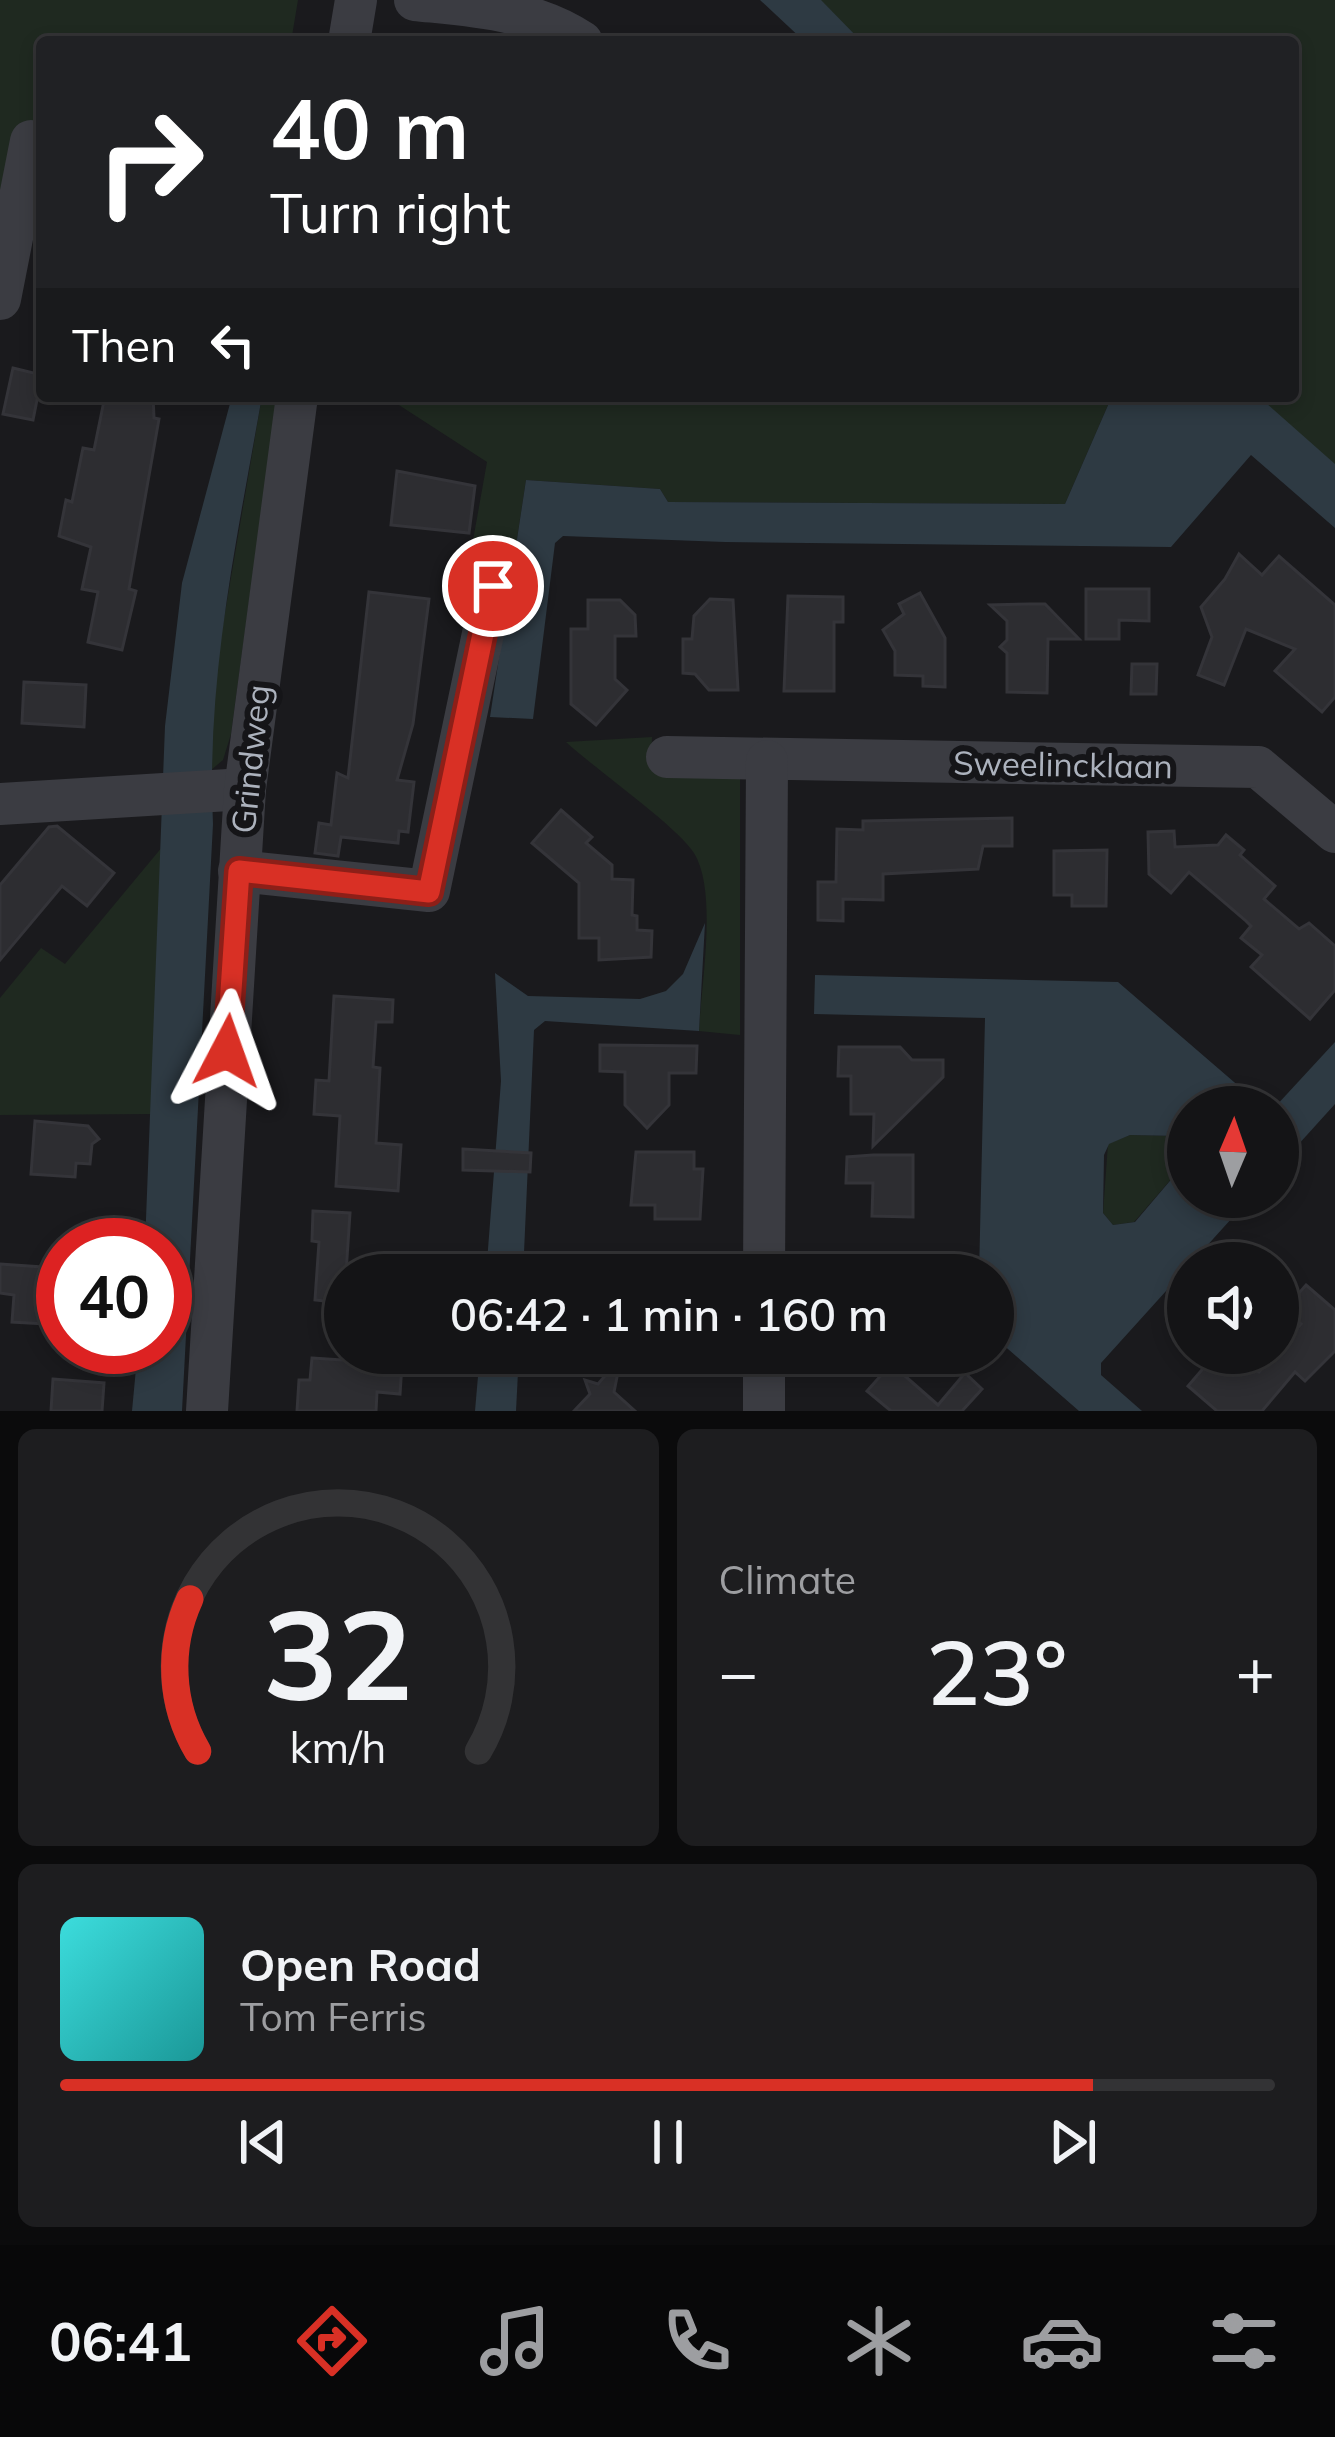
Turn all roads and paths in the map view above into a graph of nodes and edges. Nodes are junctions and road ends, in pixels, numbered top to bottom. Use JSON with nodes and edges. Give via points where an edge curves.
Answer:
{"nodes":[{"id":1,"x":356,"y":0,"type":"edge"},
{"id":2,"x":415,"y":0,"type":"edge"},
{"id":3,"x":351,"y":36,"type":"edge"},
{"id":4,"x":573,"y":36,"type":"edge"},
{"id":5,"x":31,"y":141,"type":"dead end"},
{"id":6,"x":0,"y":299,"type":"edge"},
{"id":7,"x":296,"y":402,"type":"edge"},
{"id":8,"x":493,"y":586,"type":"dead end"},
{"id":9,"x":667,"y":757,"type":"dead end"},
{"id":10,"x":766,"y":761,"type":"junction"},
{"id":11,"x":236,"y":789,"type":"junction"},
{"id":12,"x":0,"y":804,"type":"edge"},
{"id":13,"x":1335,"y":832,"type":"edge"},
{"id":14,"x":239,"y":871,"type":"junction"},
{"id":15,"x":764,"y":1254,"type":"edge"},
{"id":16,"x":764,"y":1374,"type":"edge"},
{"id":17,"x":207,"y":1411,"type":"edge"},
{"id":18,"x":764,"y":1411,"type":"edge"}],
"edges":[{"from":1,"to":3,"type":"street"},
{"from":2,"to":4,"type":"street","via":[[500,9]]},
{"from":5,"to":6,"type":"street"},
{"from":7,"to":11,"type":"street","name":"Grindweg"},
{"from":8,"to":14,"type":"street","via":[[429,892]]},
{"from":9,"to":10,"type":"street","name":"Sweelincklaan"},
{"from":10,"to":13,"type":"street","name":"Sweelincklaan","via":[[1258,766]]},
{"from":10,"to":15,"type":"street"},
{"from":11,"to":12,"type":"street"},
{"from":11,"to":14,"type":"street","name":"Grindweg"},
{"from":14,"to":17,"type":"street","name":"Grindweg"},
{"from":16,"to":18,"type":"street"}]}
